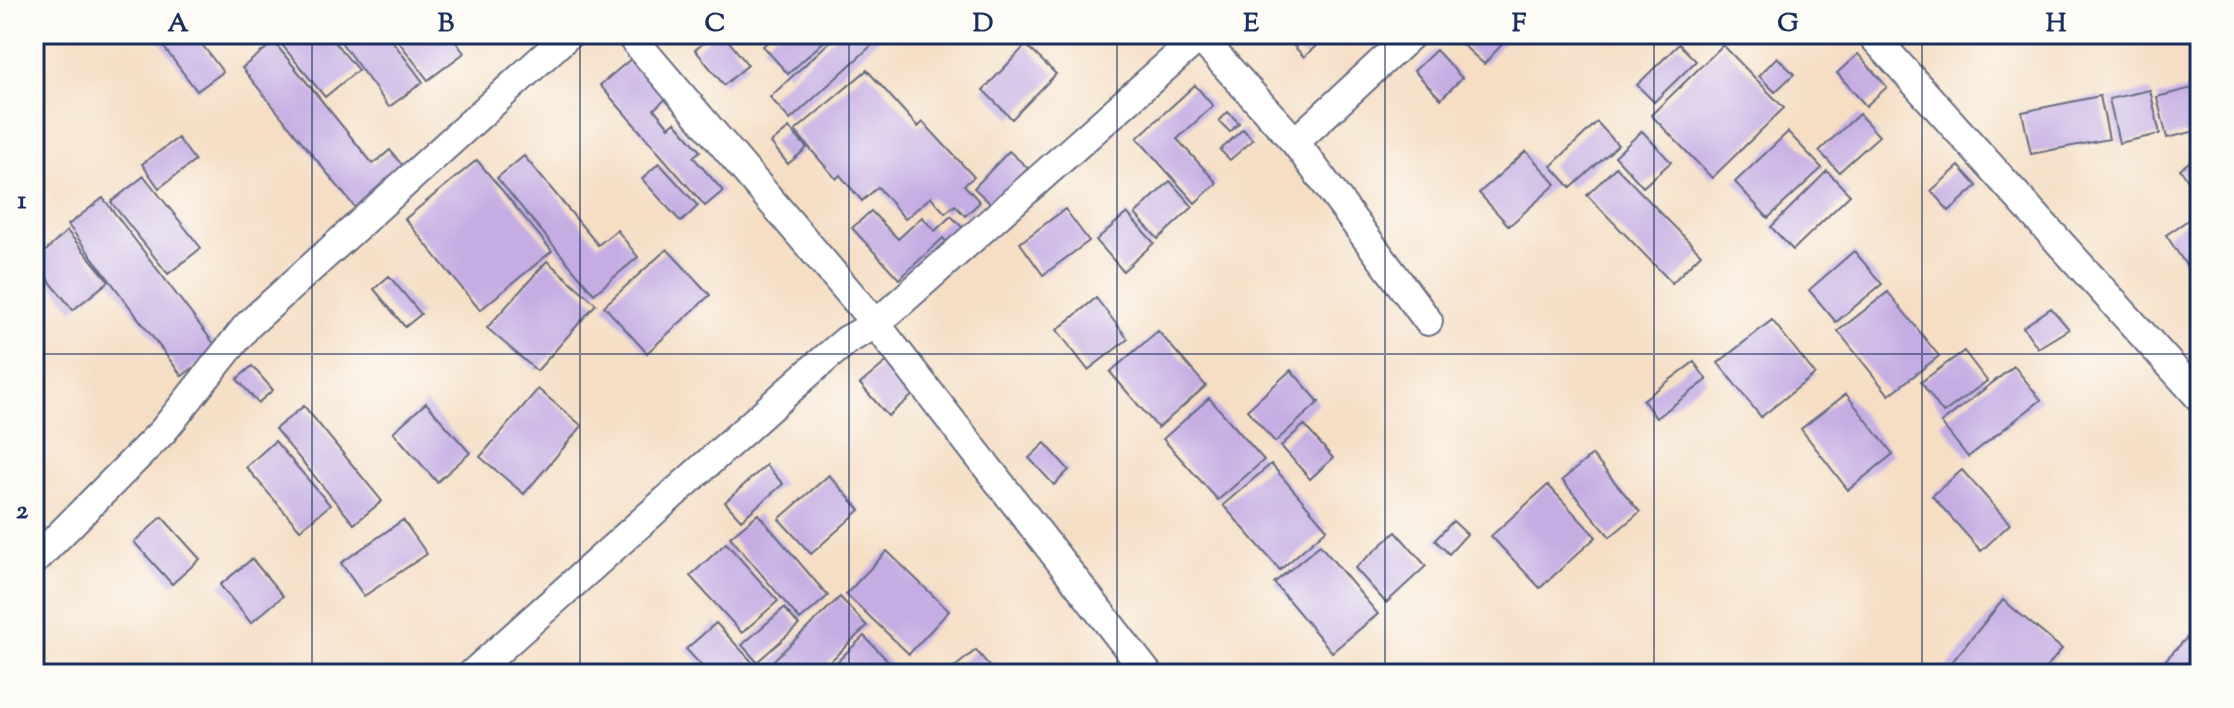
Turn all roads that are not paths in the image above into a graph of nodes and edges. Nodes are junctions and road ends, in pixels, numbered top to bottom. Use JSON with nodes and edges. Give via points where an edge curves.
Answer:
{"nodes":[{"id":1,"x":569,"y":34,"type":"edge"},
{"id":2,"x":629,"y":34,"type":"edge"},
{"id":3,"x":1412,"y":34,"type":"edge"},
{"id":4,"x":1871,"y":34,"type":"edge"},
{"id":5,"x":1198,"y":36,"type":"edge"},
{"id":6,"x":1295,"y":142,"type":"junction"},
{"id":7,"x":1428,"y":321,"type":"dead end"},
{"id":8,"x":876,"y":324,"type":"junction"},
{"id":9,"x":2200,"y":398,"type":"edge"},
{"id":10,"x":34,"y":561,"type":"edge"},
{"id":11,"x":472,"y":674,"type":"edge"},
{"id":12,"x":1148,"y":674,"type":"edge"}],
"edges":[{"from":1,"to":10,"type":"street","via":[[247,326],[163,431]]},
{"from":2,"to":8,"type":"street"},
{"from":3,"to":6,"type":"street"},
{"from":4,"to":9,"type":"street"},
{"from":5,"to":6,"type":"street"},
{"from":5,"to":8,"type":"street"},
{"from":6,"to":7,"type":"street"},
{"from":8,"to":11,"type":"street","via":[[814,368]]},
{"from":8,"to":12,"type":"street"}]}
